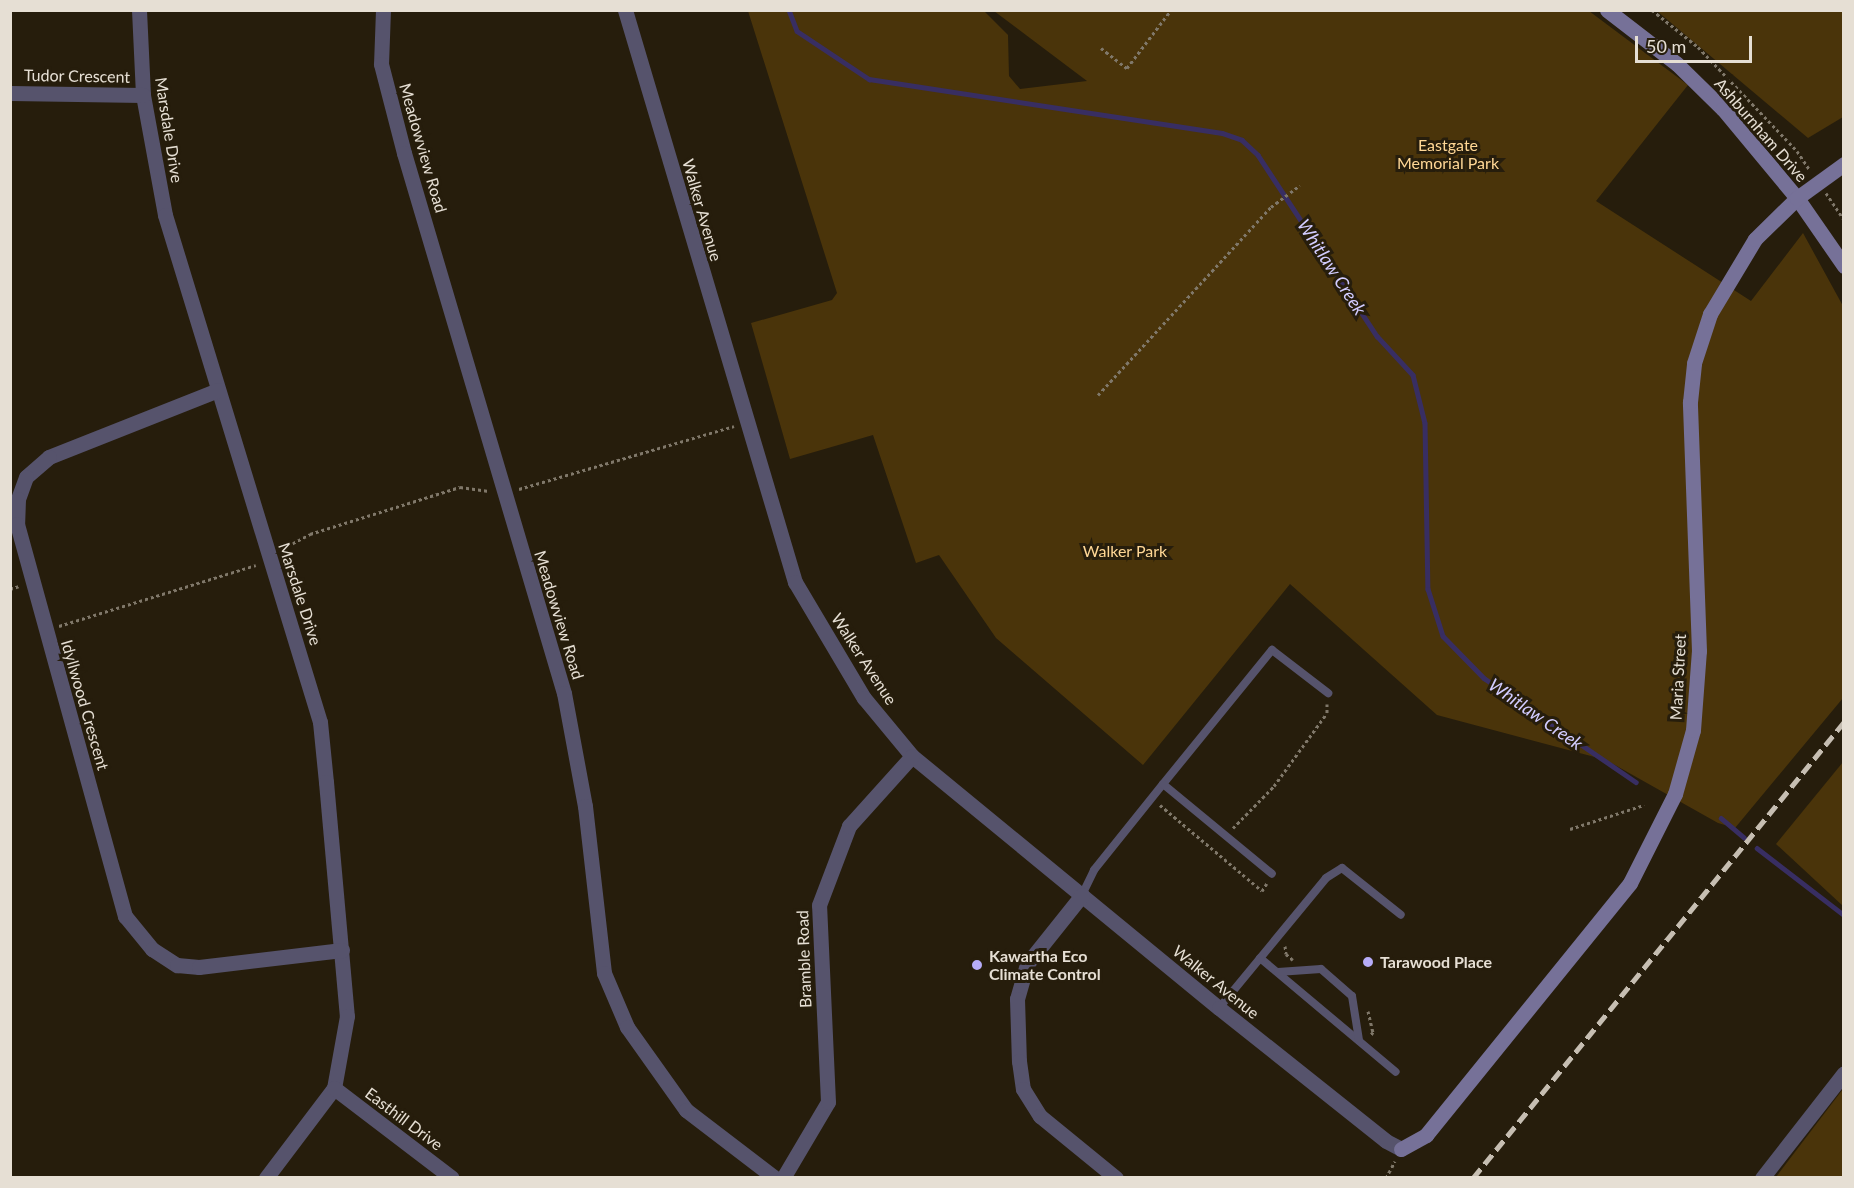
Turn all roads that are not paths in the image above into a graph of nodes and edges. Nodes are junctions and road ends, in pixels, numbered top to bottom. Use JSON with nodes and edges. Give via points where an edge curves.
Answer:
{"nodes":[{"id":1,"x":139,"y":10,"type":"edge"},
{"id":2,"x":383,"y":10,"type":"edge"},
{"id":3,"x":625,"y":10,"type":"edge"},
{"id":4,"x":1607,"y":10,"type":"edge"},
{"id":5,"x":10,"y":93,"type":"edge"},
{"id":6,"x":143,"y":95,"type":"junction"},
{"id":7,"x":1844,"y":164,"type":"edge"},
{"id":8,"x":1797,"y":198,"type":"junction"},
{"id":9,"x":1844,"y":266,"type":"edge"},
{"id":10,"x":218,"y":390,"type":"junction"},
{"id":11,"x":1328,"y":693,"type":"road end"},
{"id":12,"x":912,"y":756,"type":"junction"},
{"id":13,"x":1163,"y":784,"type":"junction"},
{"id":14,"x":1272,"y":873,"type":"road end"},
{"id":15,"x":1082,"y":895,"type":"junction"},
{"id":16,"x":1401,"y":915,"type":"dead end"},
{"id":17,"x":342,"y":950,"type":"junction"},
{"id":18,"x":1260,"y":958,"type":"junction"},
{"id":19,"x":1278,"y":972,"type":"junction"},
{"id":20,"x":1219,"y":1008,"type":"junction"},
{"id":21,"x":1361,"y":1042,"type":"junction"},
{"id":22,"x":1396,"y":1072,"type":"dead end"},
{"id":23,"x":1844,"y":1073,"type":"edge"},
{"id":24,"x":334,"y":1088,"type":"junction"},
{"id":25,"x":1401,"y":1149,"type":"joint"},
{"id":26,"x":266,"y":1178,"type":"edge"},
{"id":27,"x":452,"y":1178,"type":"edge"},
{"id":28,"x":775,"y":1178,"type":"edge"},
{"id":29,"x":783,"y":1178,"type":"edge"},
{"id":30,"x":1116,"y":1178,"type":"edge"},
{"id":31,"x":1762,"y":1178,"type":"edge"}],
"edges":[{"from":1,"to":6,"type":"street","name":"Marsdale Drive"},
{"from":2,"to":28,"type":"street","name":"Meadowview Road","via":[[381,64],[564,693],[585,806],[604,974],[627,1027],[686,1110]]},
{"from":3,"to":12,"type":"street","name":"Walker Avenue","via":[[795,582],[864,698]]},
{"from":4,"to":8,"type":"street","name":"Ashburnham Drive","via":[[1677,64],[1723,109]]},
{"from":5,"to":6,"type":"street","name":"Tudor Crescent"},
{"from":6,"to":10,"type":"street","name":"Marsdale Drive","via":[[165,215]]},
{"from":7,"to":8,"type":"street","name":"Maria Street"},
{"from":8,"to":9,"type":"street","name":"Ashburnham Drive"},
{"from":8,"to":25,"type":"street","name":"Maria Street","via":[[1755,239],[1710,314],[1694,363],[1690,402],[1699,651],[1693,730],[1675,794],[1630,883],[1426,1135]]},
{"from":10,"to":17,"type":"street","name":"Marsdale Drive","via":[[320,722]]},
{"from":10,"to":17,"type":"street","name":"Idyllwood Crescent","via":[[49,457],[26,477],[18,499],[17,524],[125,916],[152,949],[177,965],[199,967]]},
{"from":11,"to":13,"type":"lane","via":[[1272,650]]},
{"from":12,"to":15,"type":"street","name":"Walker Avenue"},
{"from":12,"to":29,"type":"street","name":"Bramble Road","via":[[849,826],[819,905],[828,1102]]},
{"from":13,"to":14,"type":"lane"},
{"from":13,"to":15,"type":"lane","via":[[1094,870]]},
{"from":15,"to":20,"type":"street","name":"Walker Avenue"},
{"from":15,"to":30,"type":"street","via":[[1027,964],[1017,999],[1019,1061],[1023,1089],[1040,1116]]},
{"from":16,"to":18,"type":"lane","via":[[1342,868],[1326,878]]},
{"from":17,"to":24,"type":"street","name":"Marsdale Drive","via":[[347,1016]]},
{"from":18,"to":19,"type":"lane"},
{"from":18,"to":20,"type":"lane"},
{"from":19,"to":21,"type":"lane"},
{"from":19,"to":21,"type":"lane","via":[[1321,969],[1352,996]]},
{"from":20,"to":25,"type":"street","name":"Walker Avenue"},
{"from":21,"to":22,"type":"lane"},
{"from":23,"to":31,"type":"street"},
{"from":24,"to":26,"type":"street","name":"Marsdale Drive"},
{"from":24,"to":27,"type":"street","name":"Easthill Drive"}]}
